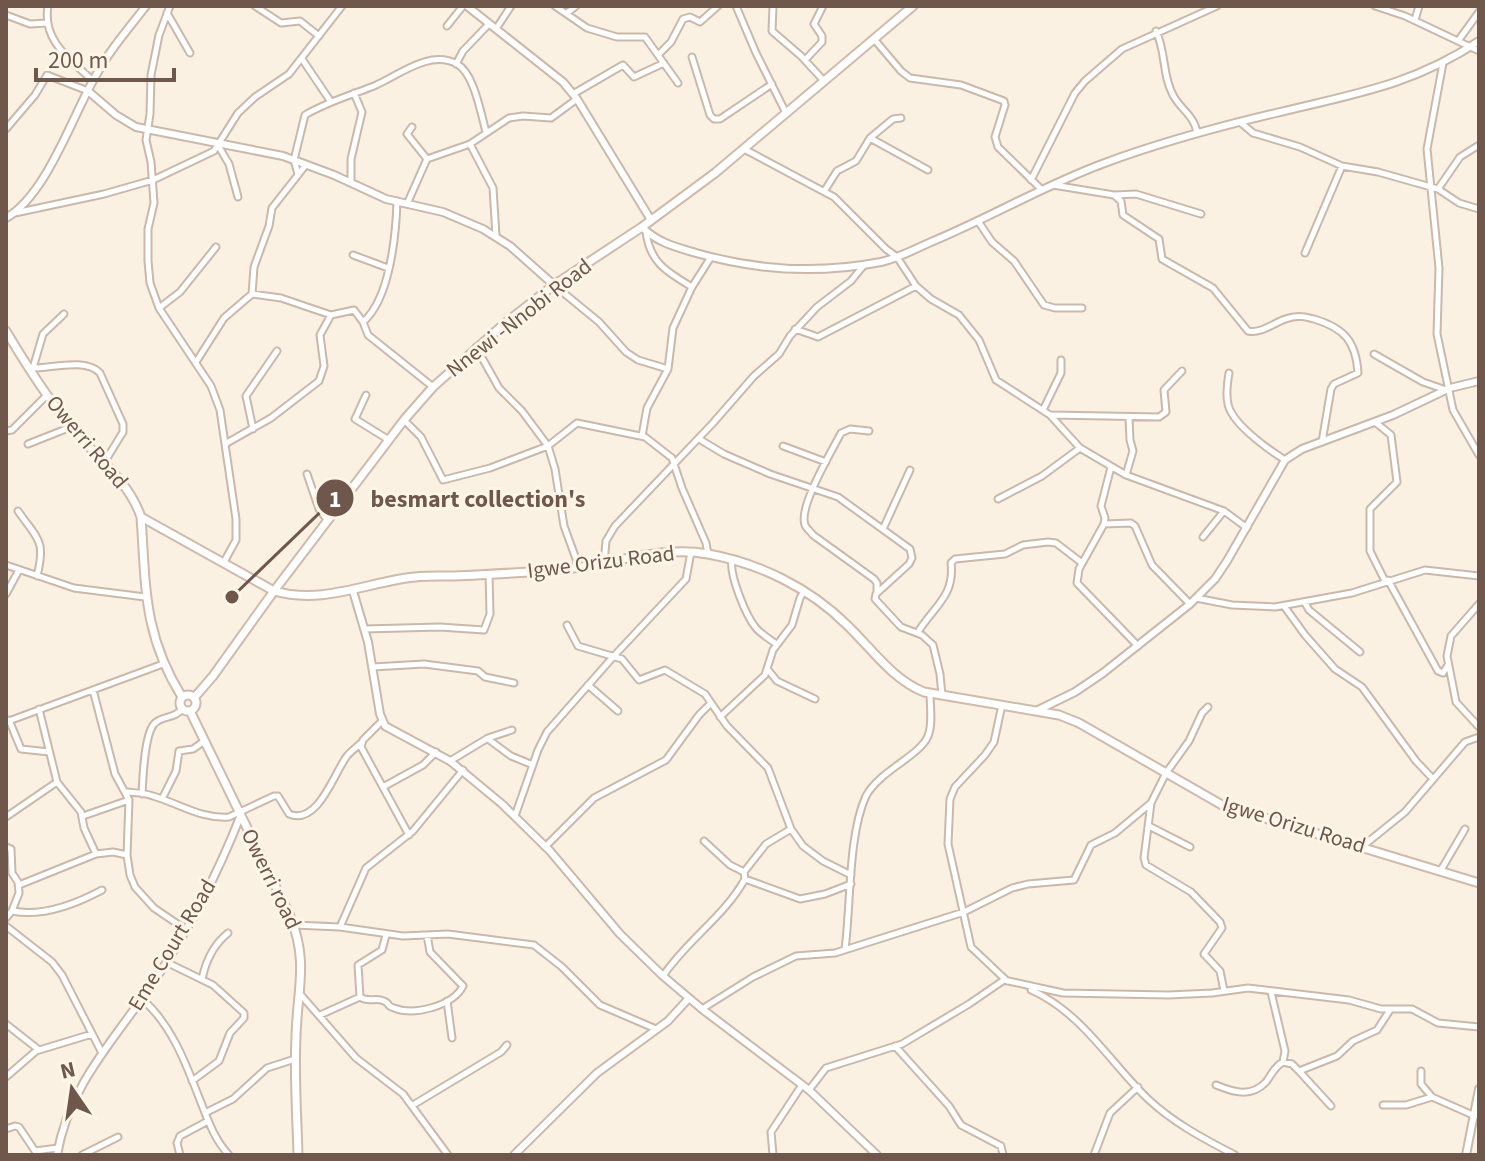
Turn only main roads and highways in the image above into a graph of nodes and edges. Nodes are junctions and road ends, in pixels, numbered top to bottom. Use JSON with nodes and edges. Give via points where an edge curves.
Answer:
{"nodes":[{"id":1,"x":913,"y":6,"type":"edge"},
{"id":2,"x":6,"y":331,"type":"edge"},
{"id":3,"x":9,"y":342,"type":"edge"},
{"id":4,"x":141,"y":517,"type":"junction"},
{"id":5,"x":274,"y":591,"type":"junction"},
{"id":6,"x":182,"y":697,"type":"junction"},
{"id":7,"x":194,"y":698,"type":"junction"},
{"id":8,"x":186,"y":710,"type":"junction"},
{"id":9,"x":1479,"y":883,"type":"edge"},
{"id":10,"x":298,"y":1155,"type":"edge"}],
"edges":[{"from":1,"to":5,"type":"main road","name":"Nnewi -Nnobi Road","via":[[644,229],[554,285],[476,347],[404,420]]},
{"from":2,"to":3,"type":"main road","name":"Owerri Road"},
{"from":3,"to":4,"type":"main road","name":"Owerri Road","via":[[71,427],[134,499]]},
{"from":4,"to":5,"type":"main road","name":"Igwe Orizu Road"},
{"from":4,"to":6,"type":"main road","name":"Owerri Road","via":[[151,625],[163,664]]},
{"from":5,"to":7,"type":"main road","name":"Nnewi -Nnobi Road"},
{"from":5,"to":9,"type":"main road","name":"Igwe Orizu Road","via":[[306,596],[405,578],[580,568],[656,554],[708,554],[804,591],[910,686],[1079,723],[1222,805]]},
{"from":6,"to":7,"type":"main road"},
{"from":6,"to":8,"type":"main road","via":[[179,703]]},
{"from":7,"to":8,"type":"main road","via":[[195,706]]},
{"from":8,"to":10,"type":"main road","name":"Owerri road","via":[[294,925],[301,951],[295,1059]]}]}
